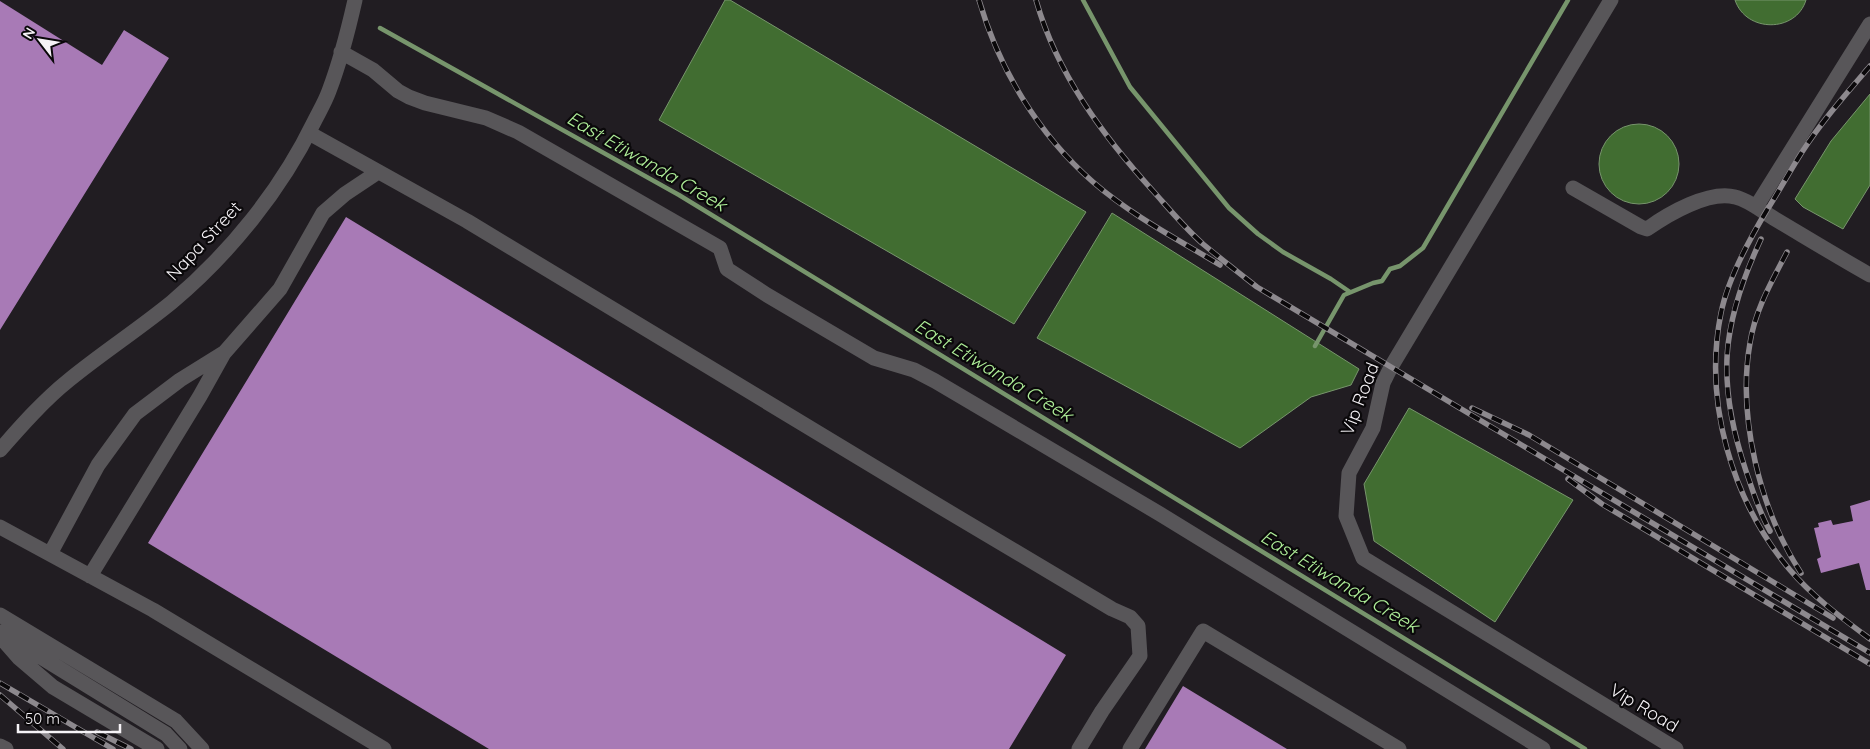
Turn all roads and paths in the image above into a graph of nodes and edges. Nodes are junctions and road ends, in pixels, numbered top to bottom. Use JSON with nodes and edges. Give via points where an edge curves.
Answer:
{"nodes":[{"id":1,"x":355,"y":0,"type":"edge"},
{"id":2,"x":1611,"y":0,"type":"edge"},
{"id":3,"x":1870,"y":24,"type":"edge"},
{"id":4,"x":343,"y":46,"type":"junction"},
{"id":5,"x":309,"y":133,"type":"junction"},
{"id":6,"x":378,"y":172,"type":"junction"},
{"id":7,"x":1573,"y":188,"type":"dead end"},
{"id":8,"x":1756,"y":207,"type":"junction"},
{"id":9,"x":1870,"y":275,"type":"edge"},
{"id":10,"x":225,"y":352,"type":"junction"},
{"id":11,"x":0,"y":450,"type":"edge"},
{"id":12,"x":0,"y":527,"type":"edge"},
{"id":13,"x":50,"y":554,"type":"junction"},
{"id":14,"x":90,"y":576,"type":"junction"},
{"id":15,"x":0,"y":615,"type":"edge"},
{"id":16,"x":0,"y":632,"type":"edge"},
{"id":17,"x":0,"y":636,"type":"edge"},
{"id":18,"x":0,"y":746,"type":"edge"},
{"id":19,"x":6,"y":749,"type":"edge"},
{"id":20,"x":157,"y":749,"type":"edge"},
{"id":21,"x":180,"y":749,"type":"edge"},
{"id":22,"x":202,"y":749,"type":"edge"},
{"id":23,"x":384,"y":749,"type":"edge"},
{"id":24,"x":1079,"y":749,"type":"edge"},
{"id":25,"x":1130,"y":749,"type":"edge"},
{"id":26,"x":1399,"y":749,"type":"edge"},
{"id":27,"x":1543,"y":749,"type":"edge"},
{"id":28,"x":1676,"y":749,"type":"edge"}],
"edges":[{"from":1,"to":4,"type":"street","name":"Napa Street"},
{"from":2,"to":28,"type":"street","name":"Vip Road","via":[[1391,367],[1383,383],[1373,428],[1349,473],[1346,516],[1363,558]]},
{"from":3,"to":8,"type":"street"},
{"from":4,"to":5,"type":"street","name":"Napa Street","via":[[329,92]]},
{"from":4,"to":27,"type":"street","via":[[398,91],[425,103],[486,118],[518,132],[720,248],[728,270],[767,295],[874,358],[936,380]]},
{"from":5,"to":6,"type":"street"},
{"from":5,"to":11,"type":"street","name":"Napa Street","via":[[280,182],[213,264],[172,302],[68,381]]},
{"from":6,"to":10,"type":"street","via":[[322,213],[280,289]]},
{"from":6,"to":24,"type":"street","via":[[467,220],[939,506],[1130,617],[1138,626],[1140,656]]},
{"from":7,"to":8,"type":"street","via":[[1647,229],[1677,211],[1719,197],[1734,196]]},
{"from":8,"to":9,"type":"street"},
{"from":10,"to":13,"type":"street","via":[[135,414],[98,465]]},
{"from":10,"to":14,"type":"street"},
{"from":12,"to":13,"type":"street"},
{"from":13,"to":14,"type":"street"},
{"from":14,"to":23,"type":"street","via":[[153,610]]},
{"from":15,"to":22,"type":"street","via":[[176,721]]},
{"from":16,"to":21,"type":"street","via":[[166,734]]},
{"from":17,"to":20,"type":"street","via":[[19,658],[53,687]]},
{"from":18,"to":19,"type":"street"},
{"from":25,"to":26,"type":"street","via":[[1203,631]]}]}
